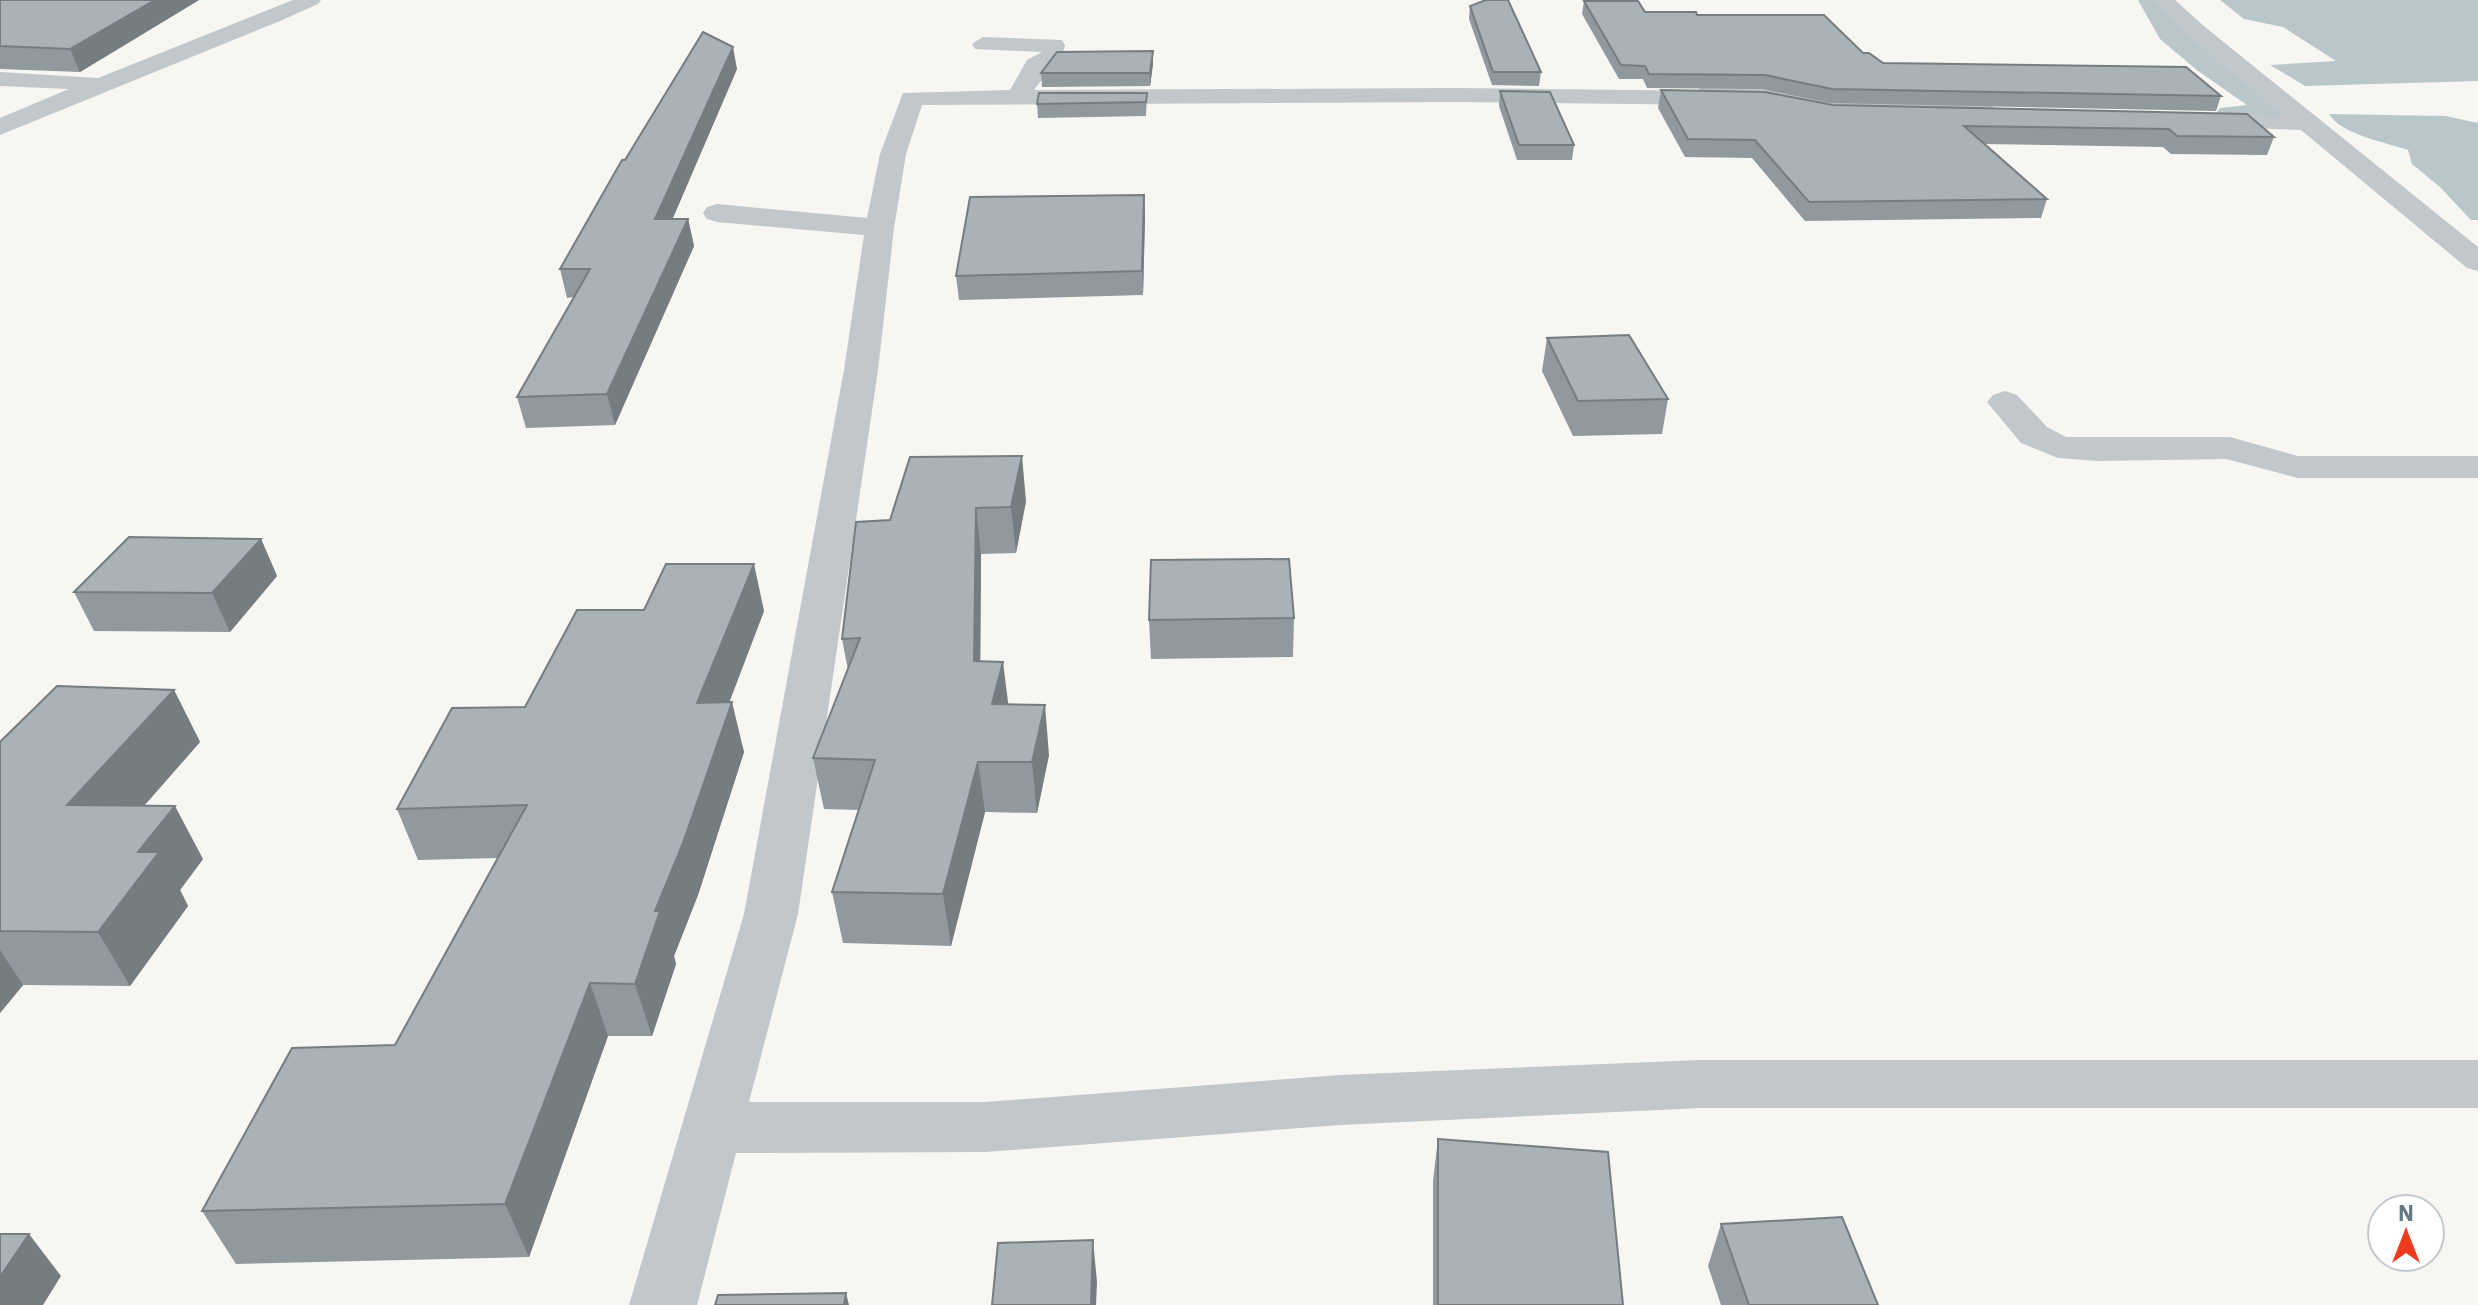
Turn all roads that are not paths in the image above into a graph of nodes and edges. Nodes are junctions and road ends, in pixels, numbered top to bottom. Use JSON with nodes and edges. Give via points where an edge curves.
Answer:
{"nodes":[{"id":1,"x":282,"y":0,"type":"edge"},
{"id":2,"x":311,"y":0,"type":"edge"},
{"id":3,"x":2163,"y":0,"type":"edge"},
{"id":4,"x":248,"y":14,"type":"dead end"},
{"id":5,"x":983,"y":44,"type":"dead end"},
{"id":6,"x":0,"y":79,"type":"edge"},
{"id":7,"x":100,"y":83,"type":"junction"},
{"id":8,"x":1017,"y":98,"type":"junction"},
{"id":9,"x":1747,"y":99,"type":"edge"},
{"id":10,"x":2170,"y":120,"type":"edge"},
{"id":11,"x":2307,"y":123,"type":"junction"},
{"id":12,"x":0,"y":127,"type":"edge"},
{"id":13,"x":717,"y":213,"type":"dead end"},
{"id":14,"x":880,"y":228,"type":"junction"},
{"id":15,"x":2443,"y":233,"type":"junction"},
{"id":16,"x":2478,"y":234,"type":"edge"},
{"id":17,"x":2478,"y":262,"type":"edge"},
{"id":18,"x":2005,"y":402,"type":"dead end"},
{"id":19,"x":2478,"y":467,"type":"edge"},
{"id":20,"x":2478,"y":1084,"type":"edge"},
{"id":21,"x":713,"y":1128,"type":"junction"},
{"id":22,"x":663,"y":1305,"type":"edge"}],
"edges":[{"from":1,"to":4,"type":"street"},
{"from":2,"to":7,"type":"street"},
{"from":3,"to":11,"type":"street"},
{"from":5,"to":8,"type":"street","via":[[1054,45],[1054,53],[1035,65]]},
{"from":6,"to":7,"type":"street"},
{"from":7,"to":12,"type":"street"},
{"from":8,"to":9,"type":"street"},
{"from":8,"to":14,"type":"street","via":[[912,98],[893,154]]},
{"from":10,"to":11,"type":"street"},
{"from":11,"to":15,"type":"street"},
{"from":13,"to":14,"type":"street"},
{"from":14,"to":21,"type":"street","via":[[771,914]]},
{"from":15,"to":16,"type":"street"},
{"from":15,"to":17,"type":"street"},
{"from":18,"to":19,"type":"street","via":[[2034,435],[2058,447],[2230,448],[2298,467]]},
{"from":20,"to":21,"type":"street","via":[[1701,1084],[1340,1100],[985,1127]]},
{"from":21,"to":22,"type":"street"}]}
